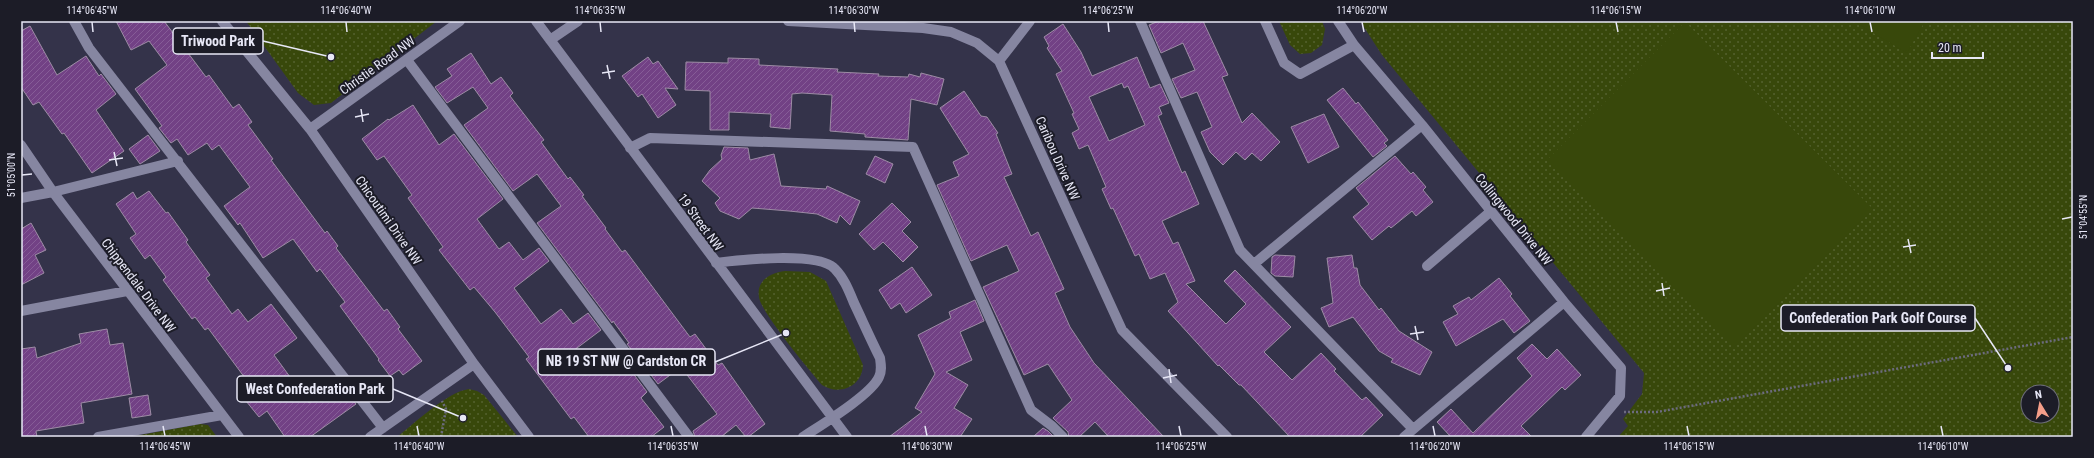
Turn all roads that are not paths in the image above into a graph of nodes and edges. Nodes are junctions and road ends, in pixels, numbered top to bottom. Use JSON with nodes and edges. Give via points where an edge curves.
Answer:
{"nodes":[{"id":1,"x":74,"y":21,"type":"edge"},
{"id":2,"x":222,"y":21,"type":"edge"},
{"id":3,"x":460,"y":21,"type":"edge"},
{"id":4,"x":536,"y":21,"type":"edge"},
{"id":5,"x":578,"y":21,"type":"edge"},
{"id":6,"x":788,"y":21,"type":"edge"},
{"id":7,"x":1030,"y":21,"type":"edge"},
{"id":8,"x":1140,"y":21,"type":"edge"},
{"id":9,"x":1265,"y":21,"type":"edge"},
{"id":10,"x":1338,"y":21,"type":"edge"},
{"id":11,"x":550,"y":40,"type":"junction"},
{"id":12,"x":1354,"y":45,"type":"junction"},
{"id":13,"x":407,"y":60,"type":"junction"},
{"id":14,"x":999,"y":61,"type":"junction"},
{"id":15,"x":1422,"y":125,"type":"junction"},
{"id":16,"x":310,"y":129,"type":"junction"},
{"id":17,"x":21,"y":145,"type":"edge"},
{"id":18,"x":630,"y":148,"type":"junction"},
{"id":19,"x":178,"y":161,"type":"junction"},
{"id":20,"x":53,"y":192,"type":"junction"},
{"id":21,"x":21,"y":198,"type":"edge"},
{"id":22,"x":1490,"y":212,"type":"junction"},
{"id":23,"x":716,"y":264,"type":"junction"},
{"id":24,"x":1254,"y":264,"type":"junction"},
{"id":25,"x":1427,"y":266,"type":"dead end"},
{"id":26,"x":127,"y":291,"type":"junction"},
{"id":27,"x":1564,"y":302,"type":"junction"},
{"id":28,"x":21,"y":311,"type":"edge"},
{"id":29,"x":474,"y":364,"type":"junction"},
{"id":30,"x":222,"y":415,"type":"junction"},
{"id":31,"x":831,"y":418,"type":"junction"},
{"id":32,"x":383,"y":428,"type":"junction"},
{"id":33,"x":1413,"y":429,"type":"junction"},
{"id":34,"x":98,"y":437,"type":"edge"},
{"id":35,"x":239,"y":437,"type":"edge"},
{"id":36,"x":370,"y":437,"type":"edge"},
{"id":37,"x":530,"y":437,"type":"edge"},
{"id":38,"x":689,"y":437,"type":"edge"},
{"id":39,"x":803,"y":437,"type":"edge"},
{"id":40,"x":846,"y":437,"type":"edge"},
{"id":41,"x":1063,"y":437,"type":"edge"},
{"id":42,"x":1227,"y":437,"type":"edge"},
{"id":43,"x":1404,"y":437,"type":"edge"},
{"id":44,"x":1586,"y":437,"type":"edge"}],
"edges":[{"from":1,"to":19,"type":"street","via":[[89,48]]},
{"from":2,"to":16,"type":"street","name":"Chicoutimi Drive NW"},
{"from":3,"to":13,"type":"street","name":"Christie Road NW"},
{"from":4,"to":11,"type":"street","name":"19 Street NW"},
{"from":5,"to":11,"type":"street"},
{"from":6,"to":14,"type":"street","name":"Caribou Drive NW","via":[[923,28],[951,32],[977,42]]},
{"from":7,"to":14,"type":"street"},
{"from":8,"to":24,"type":"street","via":[[1240,250]]},
{"from":9,"to":12,"type":"street","via":[[1284,63],[1300,74]]},
{"from":10,"to":12,"type":"street","name":"Collingwood Drive NW"},
{"from":11,"to":18,"type":"street","name":"19 Street NW"},
{"from":12,"to":15,"type":"street","name":"Collingwood Drive NW"},
{"from":13,"to":16,"type":"street","name":"Christie Road NW"},
{"from":13,"to":38,"type":"street"},
{"from":14,"to":42,"type":"street","name":"Caribou Drive NW","via":[[1122,330]]},
{"from":15,"to":22,"type":"street","name":"Collingwood Drive NW"},
{"from":15,"to":24,"type":"street"},
{"from":16,"to":29,"type":"street","name":"Chicoutimi Drive NW"},
{"from":17,"to":20,"type":"street","name":"Chippendale Drive NW"},
{"from":18,"to":23,"type":"street","name":"19 Street NW"},
{"from":18,"to":41,"type":"street","via":[[650,138],[913,147],[1031,410]]},
{"from":19,"to":20,"type":"street"},
{"from":19,"to":32,"type":"street"},
{"from":20,"to":21,"type":"street"},
{"from":20,"to":26,"type":"street","name":"Chippendale Drive NW"},
{"from":22,"to":25,"type":"street"},
{"from":22,"to":27,"type":"street","name":"Collingwood Drive NW"},
{"from":23,"to":31,"type":"street","name":"19 Street NW"},
{"from":23,"to":31,"type":"street","via":[[748,259],[812,259],[834,267],[844,281],[880,358],[881,370],[878,379],[868,390]]},
{"from":24,"to":33,"type":"street"},
{"from":26,"to":28,"type":"street"},
{"from":26,"to":30,"type":"street","name":"Chippendale Drive NW"},
{"from":27,"to":33,"type":"street"},
{"from":27,"to":44,"type":"street","name":"Collingwood Drive NW","via":[[1621,368],[1620,396]]},
{"from":29,"to":32,"type":"street"},
{"from":29,"to":37,"type":"street","name":"Chicoutimi Drive NW"},
{"from":30,"to":34,"type":"street"},
{"from":30,"to":35,"type":"street","name":"Chippendale Drive NW"},
{"from":31,"to":39,"type":"street"},
{"from":31,"to":40,"type":"street","name":"19 Street NW"},
{"from":32,"to":36,"type":"street"},
{"from":33,"to":43,"type":"street"}]}
